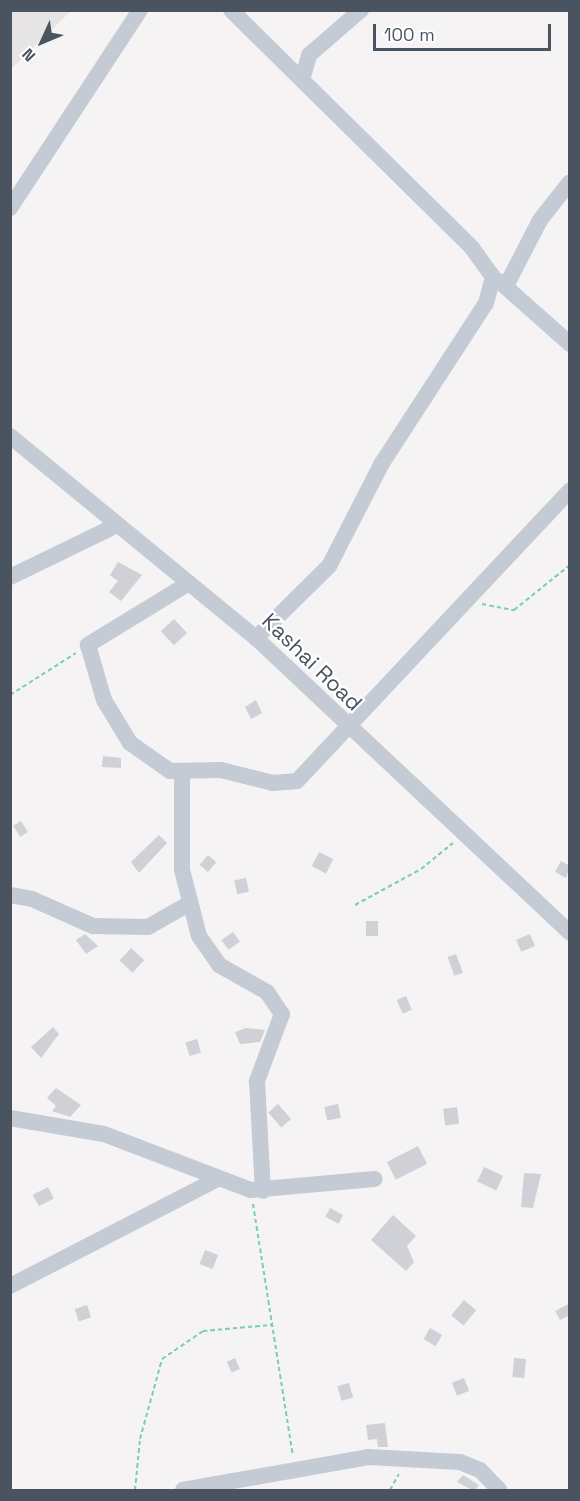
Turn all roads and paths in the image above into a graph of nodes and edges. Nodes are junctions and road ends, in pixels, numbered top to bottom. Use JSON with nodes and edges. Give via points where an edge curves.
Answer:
{"nodes":[{"id":1,"x":140,"y":10,"type":"edge"},
{"id":2,"x":231,"y":10,"type":"edge"},
{"id":3,"x":361,"y":10,"type":"edge"},
{"id":4,"x":302,"y":80,"type":"junction"},
{"id":5,"x":570,"y":183,"type":"edge"},
{"id":6,"x":10,"y":208,"type":"edge"},
{"id":7,"x":500,"y":281,"type":"junction"},
{"id":8,"x":570,"y":344,"type":"edge"},
{"id":9,"x":10,"y":436,"type":"edge"},
{"id":10,"x":570,"y":490,"type":"edge"},
{"id":11,"x":117,"y":525,"type":"junction"},
{"id":12,"x":570,"y":565,"type":"edge"},
{"id":13,"x":10,"y":578,"type":"edge"},
{"id":14,"x":189,"y":583,"type":"junction"},
{"id":15,"x":458,"y":604,"type":"junction"},
{"id":16,"x":256,"y":638,"type":"junction"},
{"id":17,"x":88,"y":645,"type":"junction"},
{"id":18,"x":10,"y":695,"type":"edge"},
{"id":19,"x":350,"y":730,"type":"junction"},
{"id":20,"x":182,"y":773,"type":"junction"},
{"id":21,"x":464,"y":834,"type":"junction"},
{"id":22,"x":10,"y":895,"type":"edge"},
{"id":23,"x":190,"y":903,"type":"junction"},
{"id":24,"x":355,"y":905,"type":"dead end"},
{"id":25,"x":570,"y":933,"type":"edge"},
{"id":26,"x":10,"y":1118,"type":"edge"},
{"id":27,"x":375,"y":1179,"type":"dead end"},
{"id":28,"x":215,"y":1180,"type":"junction"},
{"id":29,"x":257,"y":1191,"type":"junction"},
{"id":30,"x":10,"y":1286,"type":"edge"},
{"id":31,"x":272,"y":1325,"type":"junction"},
{"id":32,"x":406,"y":1457,"type":"junction"},
{"id":33,"x":295,"y":1474,"type":"junction"},
{"id":34,"x":135,"y":1491,"type":"edge"},
{"id":35,"x":183,"y":1491,"type":"edge"},
{"id":36,"x":390,"y":1491,"type":"edge"},
{"id":37,"x":499,"y":1491,"type":"edge"}],
"edges":[{"from":1,"to":6,"type":"street"},
{"from":2,"to":4,"type":"street"},
{"from":3,"to":4,"type":"street","via":[[309,55]]},
{"from":4,"to":7,"type":"street","via":[[472,248]]},
{"from":5,"to":7,"type":"street"},
{"from":7,"to":8,"type":"street"},
{"from":7,"to":16,"type":"street","via":[[382,463],[329,566]]},
{"from":9,"to":11,"type":"street","name":"Kashai Road"},
{"from":10,"to":15,"type":"street"},
{"from":11,"to":13,"type":"street"},
{"from":11,"to":14,"type":"street","name":"Kashai Road"},
{"from":12,"to":15,"type":"path","via":[[514,610]]},
{"from":14,"to":16,"type":"street","name":"Kashai Road"},
{"from":14,"to":17,"type":"street"},
{"from":15,"to":19,"type":"street"},
{"from":16,"to":19,"type":"street","name":"Kashai Road"},
{"from":17,"to":18,"type":"path"},
{"from":17,"to":20,"type":"street","via":[[92,670],[121,730],[151,760]]},
{"from":19,"to":20,"type":"street","via":[[297,781],[273,783],[220,770]]},
{"from":19,"to":21,"type":"street","name":"Kashai Road"},
{"from":20,"to":23,"type":"street","via":[[182,870]]},
{"from":21,"to":24,"type":"path","via":[[421,869]]},
{"from":21,"to":25,"type":"street","name":"Kashai Road"},
{"from":22,"to":23,"type":"street","via":[[32,898],[93,927],[148,927]]},
{"from":23,"to":29,"type":"street","via":[[207,952],[234,978],[275,999],[282,1014],[257,1081]]},
{"from":26,"to":28,"type":"street","via":[[104,1134]]},
{"from":27,"to":29,"type":"street"},
{"from":28,"to":29,"type":"street"},
{"from":28,"to":30,"type":"street"},
{"from":29,"to":31,"type":"path"},
{"from":31,"to":33,"type":"path"},
{"from":31,"to":34,"type":"path","via":[[203,1331],[162,1359],[140,1438]]},
{"from":32,"to":33,"type":"street","via":[[368,1456]]},
{"from":32,"to":36,"type":"path"},
{"from":32,"to":37,"type":"street","via":[[470,1464]]},
{"from":33,"to":35,"type":"street"}]}
